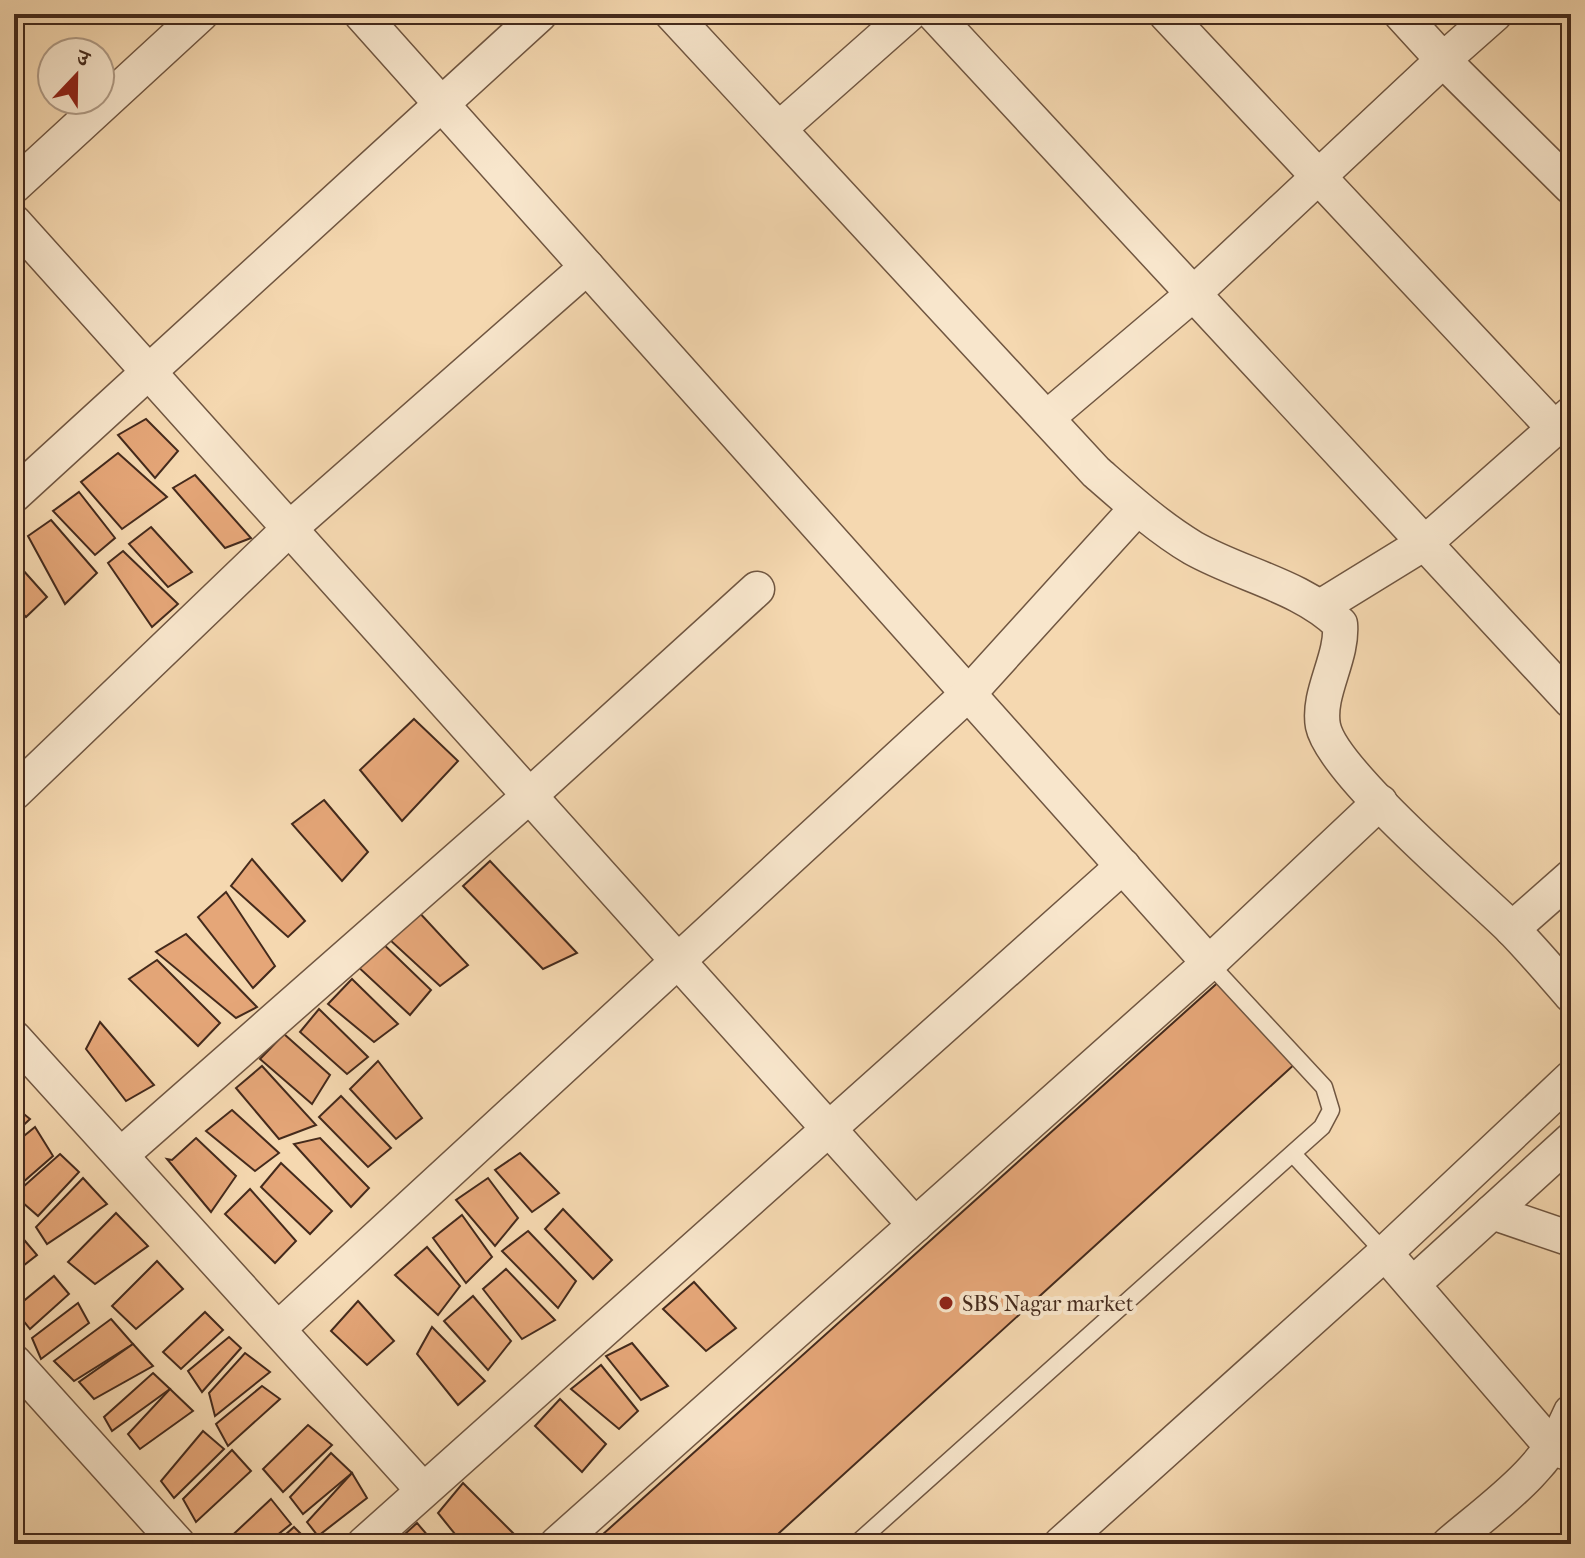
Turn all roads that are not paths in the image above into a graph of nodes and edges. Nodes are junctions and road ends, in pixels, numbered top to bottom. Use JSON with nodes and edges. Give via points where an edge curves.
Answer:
{"nodes":[{"id":1,"x":201,"y":14,"type":"edge"},
{"id":2,"x":361,"y":14,"type":"edge"},
{"id":3,"x":540,"y":14,"type":"edge"},
{"id":4,"x":672,"y":14,"type":"edge"},
{"id":5,"x":909,"y":14,"type":"edge"},
{"id":6,"x":934,"y":14,"type":"edge"},
{"id":7,"x":1166,"y":14,"type":"edge"},
{"id":8,"x":1401,"y":14,"type":"edge"},
{"id":9,"x":1495,"y":14,"type":"edge"},
{"id":10,"x":1443,"y":60,"type":"junction"},
{"id":11,"x":442,"y":107,"type":"junction"},
{"id":12,"x":779,"y":129,"type":"junction"},
{"id":13,"x":1316,"y":177,"type":"junction"},
{"id":14,"x":14,"y":186,"type":"edge"},
{"id":15,"x":1571,"y":186,"type":"edge"},
{"id":16,"x":14,"y":222,"type":"edge"},
{"id":17,"x":587,"y":267,"type":"junction"},
{"id":18,"x":1192,"y":295,"type":"junction"},
{"id":19,"x":149,"y":372,"type":"junction"},
{"id":20,"x":1048,"y":417,"type":"junction"},
{"id":21,"x":1563,"y":422,"type":"edge"},
{"id":22,"x":14,"y":495,"type":"edge"},
{"id":23,"x":1137,"y":508,"type":"junction"},
{"id":24,"x":289,"y":529,"type":"junction"},
{"id":25,"x":1426,"y":542,"type":"junction"},
{"id":26,"x":757,"y":589,"type":"dead end"},
{"id":27,"x":1322,"y":606,"type":"junction"},
{"id":28,"x":970,"y":692,"type":"junction"},
{"id":29,"x":1571,"y":701,"type":"edge"},
{"id":30,"x":14,"y":793,"type":"edge"},
{"id":31,"x":528,"y":797,"type":"junction"},
{"id":32,"x":1380,"y":802,"type":"junction"},
{"id":33,"x":1123,"y":866,"type":"junction"},
{"id":34,"x":1571,"y":877,"type":"edge"},
{"id":35,"x":1512,"y":929,"type":"junction"},
{"id":36,"x":677,"y":963,"type":"junction"},
{"id":37,"x":1209,"y":963,"type":"junction"},
{"id":38,"x":1571,"y":995,"type":"edge"},
{"id":39,"x":14,"y":1038,"type":"edge"},
{"id":40,"x":1571,"y":1078,"type":"edge"},
{"id":41,"x":829,"y":1128,"type":"junction"},
{"id":42,"x":1571,"y":1140,"type":"edge"},
{"id":43,"x":1293,"y":1154,"type":"junction"},
{"id":44,"x":121,"y":1155,"type":"junction"},
{"id":45,"x":1492,"y":1212,"type":"junction"},
{"id":46,"x":915,"y":1225,"type":"junction"},
{"id":47,"x":1571,"y":1239,"type":"edge"},
{"id":48,"x":1385,"y":1253,"type":"junction"},
{"id":49,"x":1413,"y":1284,"type":"junction"},
{"id":50,"x":278,"y":1329,"type":"junction"},
{"id":51,"x":14,"y":1362,"type":"edge"},
{"id":52,"x":1571,"y":1412,"type":"edge"},
{"id":53,"x":1562,"y":1451,"type":"edge"},
{"id":54,"x":423,"y":1490,"type":"junction"},
{"id":55,"x":178,"y":1544,"type":"edge"},
{"id":56,"x":364,"y":1544,"type":"edge"},
{"id":57,"x":557,"y":1544,"type":"edge"},
{"id":58,"x":856,"y":1544,"type":"edge"},
{"id":59,"x":1061,"y":1544,"type":"edge"},
{"id":60,"x":1449,"y":1544,"type":"edge"}],
"edges":[{"from":1,"to":14,"type":"street"},
{"from":2,"to":11,"type":"street"},
{"from":3,"to":11,"type":"street"},
{"from":4,"to":12,"type":"street"},
{"from":5,"to":12,"type":"street"},
{"from":6,"to":18,"type":"street"},
{"from":7,"to":13,"type":"street"},
{"from":8,"to":10,"type":"street"},
{"from":9,"to":10,"type":"street"},
{"from":10,"to":13,"type":"street"},
{"from":10,"to":15,"type":"street"},
{"from":11,"to":17,"type":"street"},
{"from":11,"to":19,"type":"street"},
{"from":12,"to":20,"type":"street"},
{"from":13,"to":18,"type":"street"},
{"from":13,"to":21,"type":"street"},
{"from":16,"to":19,"type":"street"},
{"from":17,"to":24,"type":"street"},
{"from":17,"to":28,"type":"street"},
{"from":18,"to":20,"type":"street"},
{"from":18,"to":25,"type":"street"},
{"from":19,"to":22,"type":"street"},
{"from":19,"to":24,"type":"street"},
{"from":20,"to":23,"type":"street","via":[[1096,472]]},
{"from":21,"to":25,"type":"street"},
{"from":23,"to":27,"type":"street","via":[[1193,548]]},
{"from":23,"to":28,"type":"street"},
{"from":24,"to":30,"type":"street"},
{"from":24,"to":31,"type":"street"},
{"from":25,"to":27,"type":"street"},
{"from":25,"to":29,"type":"street"},
{"from":26,"to":31,"type":"street"},
{"from":27,"to":32,"type":"street","via":[[1340,624],[1342,643],[1322,722],[1328,742]]},
{"from":28,"to":33,"type":"street"},
{"from":28,"to":36,"type":"street"},
{"from":31,"to":36,"type":"street"},
{"from":31,"to":44,"type":"street"},
{"from":32,"to":35,"type":"street"},
{"from":32,"to":37,"type":"street"},
{"from":33,"to":37,"type":"street"},
{"from":33,"to":41,"type":"street"},
{"from":34,"to":35,"type":"street"},
{"from":35,"to":38,"type":"street"},
{"from":36,"to":41,"type":"street"},
{"from":36,"to":50,"type":"street"},
{"from":37,"to":43,"type":"lane","via":[[1324,1087],[1331,1110],[1322,1127]]},
{"from":37,"to":46,"type":"street"},
{"from":39,"to":44,"type":"street"},
{"from":40,"to":48,"type":"street"},
{"from":41,"to":46,"type":"street"},
{"from":41,"to":54,"type":"street"},
{"from":42,"to":45,"type":"street"},
{"from":43,"to":48,"type":"lane"},
{"from":43,"to":58,"type":"lane"},
{"from":44,"to":50,"type":"street"},
{"from":45,"to":47,"type":"street"},
{"from":45,"to":49,"type":"street"},
{"from":46,"to":57,"type":"street"},
{"from":48,"to":49,"type":"street"},
{"from":48,"to":59,"type":"street"},
{"from":49,"to":53,"type":"street"},
{"from":50,"to":54,"type":"street"},
{"from":51,"to":55,"type":"street"},
{"from":52,"to":53,"type":"street"},
{"from":53,"to":60,"type":"street"},
{"from":54,"to":56,"type":"street"}]}
